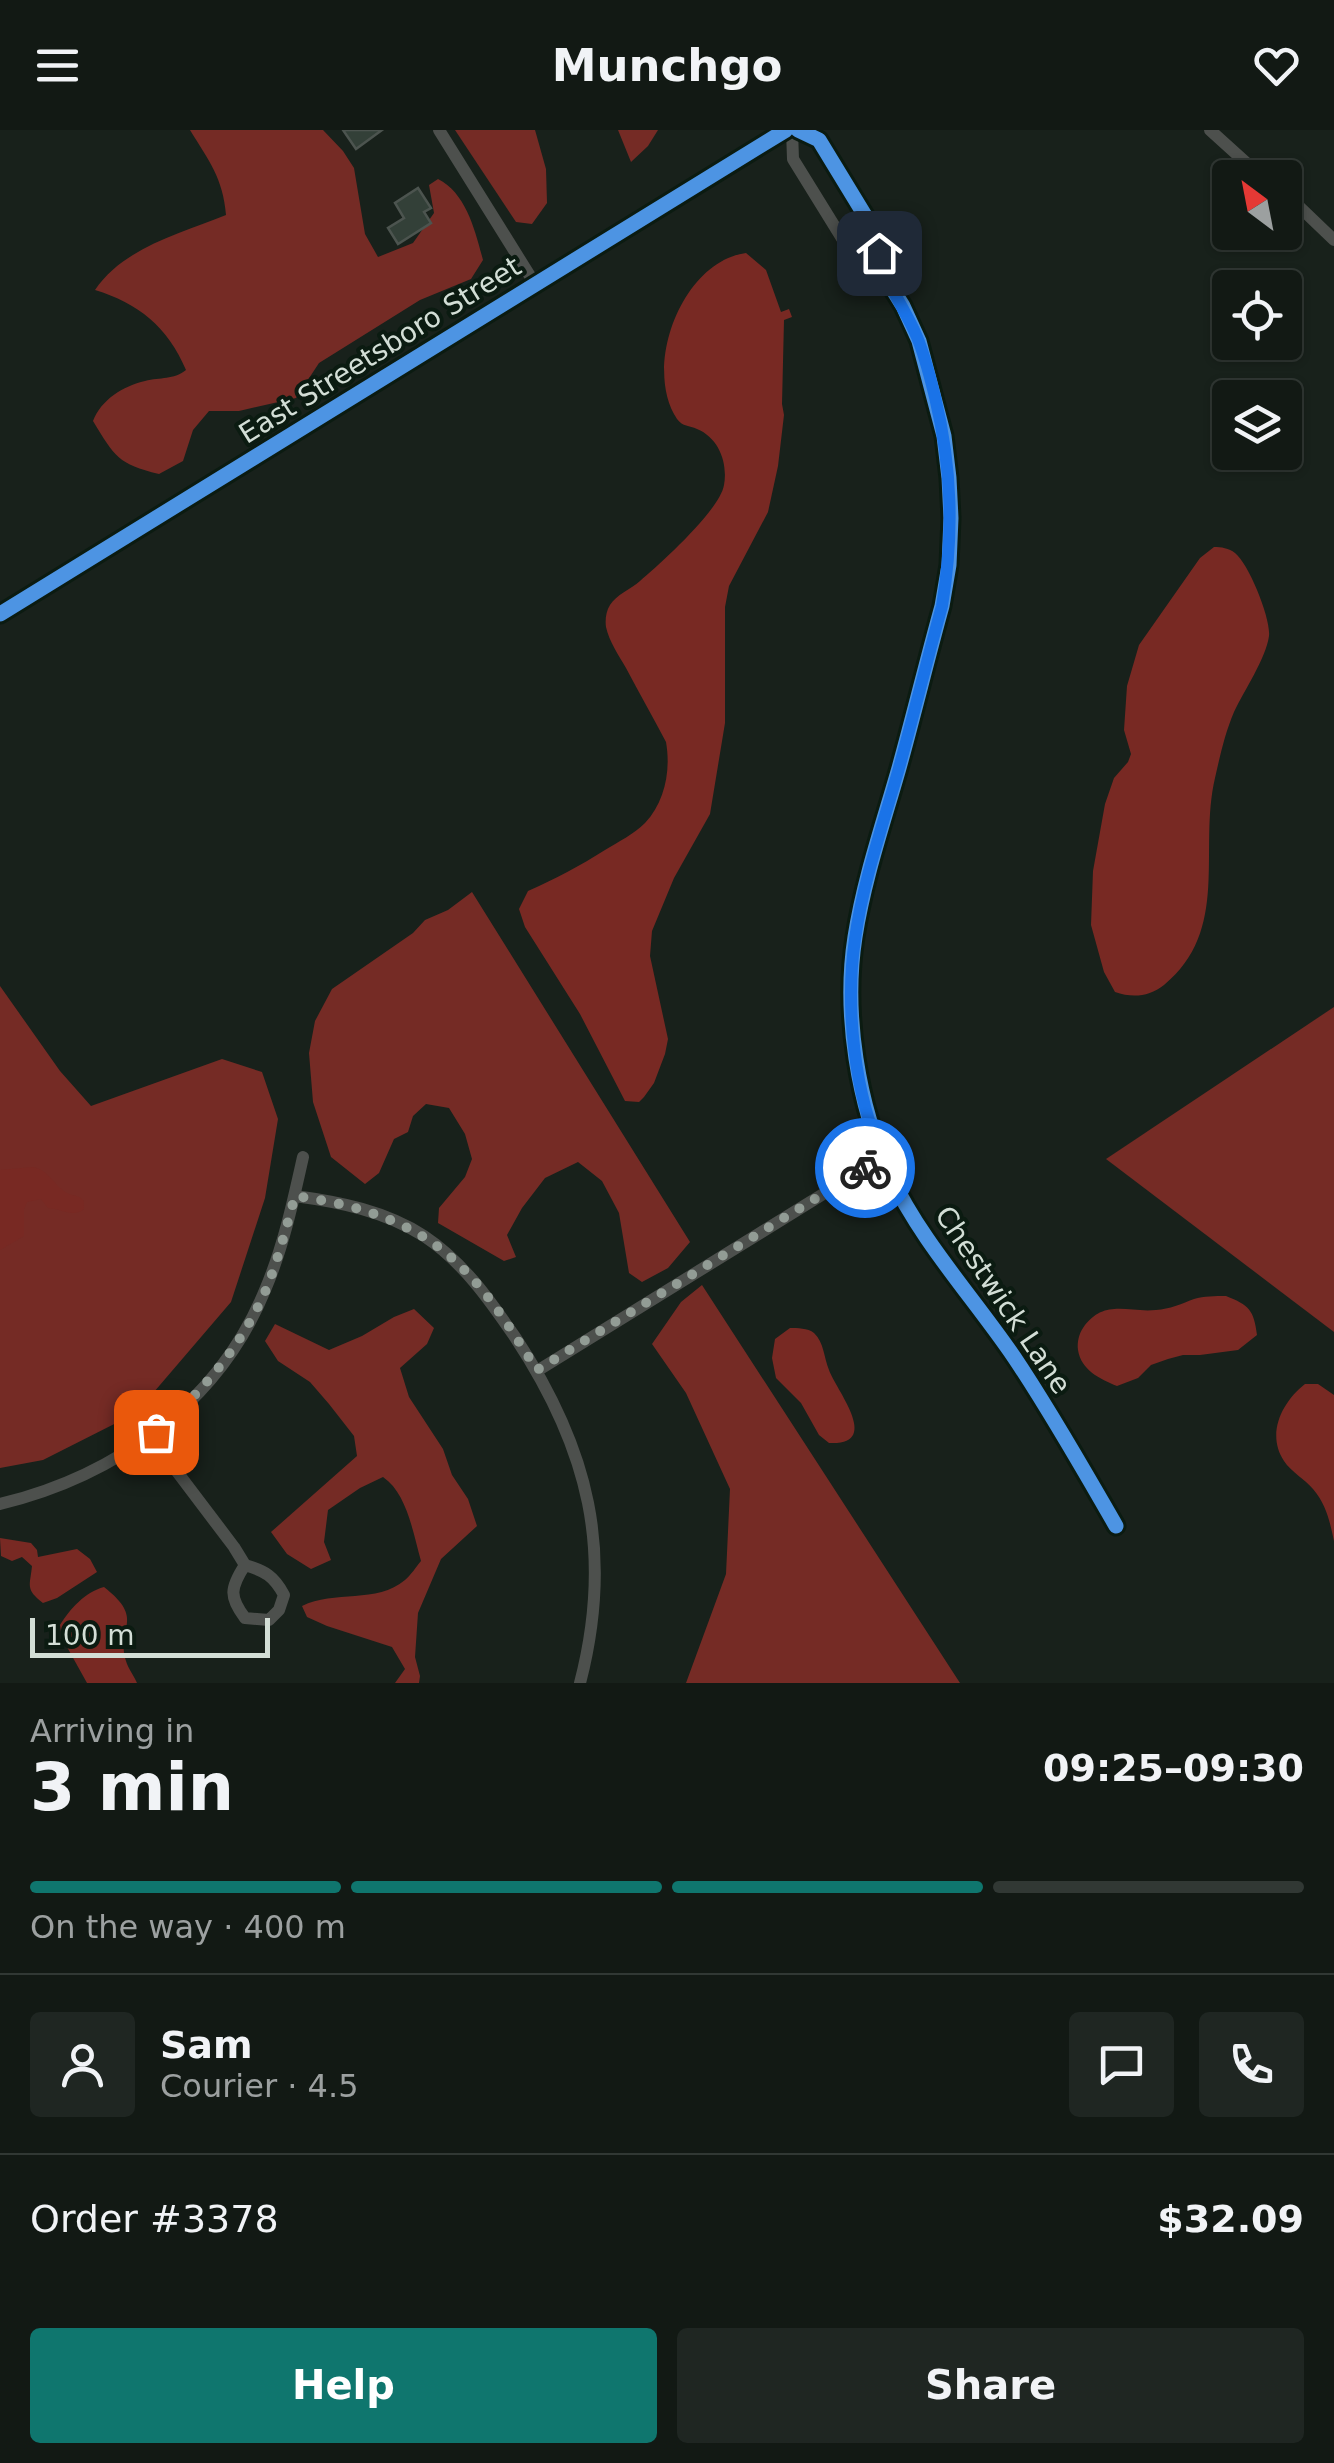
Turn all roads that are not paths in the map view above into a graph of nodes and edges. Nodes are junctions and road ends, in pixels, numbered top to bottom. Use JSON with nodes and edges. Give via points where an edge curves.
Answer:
{"nodes":[{"id":1,"x":439,"y":130,"type":"edge"},
{"id":2,"x":792,"y":130,"type":"edge"},
{"id":3,"x":1210,"y":130,"type":"edge"},
{"id":4,"x":1244,"y":160,"type":"edge"},
{"id":5,"x":1302,"y":210,"type":"edge"},
{"id":6,"x":1334,"y":240,"type":"edge"},
{"id":7,"x":883,"y":274,"type":"junction"},
{"id":8,"x":534,"y":284,"type":"junction"},
{"id":9,"x":0,"y":614,"type":"edge"},
{"id":10,"x":883,"y":1156,"type":"junction"},
{"id":11,"x":303,"y":1157,"type":"dead end"},
{"id":12,"x":295,"y":1196,"type":"junction"},
{"id":13,"x":537,"y":1370,"type":"junction"},
{"id":14,"x":150,"y":1436,"type":"junction"},
{"id":15,"x":0,"y":1504,"type":"edge"},
{"id":16,"x":1116,"y":1526,"type":"dead end"},
{"id":17,"x":245,"y":1566,"type":"junction"},
{"id":18,"x":580,"y":1683,"type":"edge"}],
"edges":[{"from":1,"to":8,"type":"street"},
{"from":2,"to":7,"type":"street","name":"Chestwick Lane","via":[[793,159],[848,248]]},
{"from":2,"to":7,"type":"street","name":"Chestwick Lane","via":[[819,140],[875,232]]},
{"from":2,"to":8,"type":"main road","name":"East Streetsboro Street"},
{"from":3,"to":4,"type":"street"},
{"from":5,"to":6,"type":"street"},
{"from":7,"to":10,"type":"street","name":"Chestwick Lane","via":[[919,340],[933,390],[951,518],[942,606],[854,940],[854,1046]]},
{"from":8,"to":9,"type":"main road","name":"East Streetsboro Street"},
{"from":10,"to":13,"type":"street"},
{"from":10,"to":16,"type":"street","name":"Chestwick Lane","via":[[921,1227],[1060,1428]]},
{"from":11,"to":12,"type":"street"},
{"from":12,"to":13,"type":"street","via":[[364,1208],[447,1253],[495,1307]]},
{"from":12,"to":14,"type":"street","via":[[246,1329],[191,1402]]},
{"from":13,"to":18,"type":"street","via":[[578,1462],[594,1532],[595,1607]]},
{"from":14,"to":15,"type":"street","via":[[90,1473]]},
{"from":14,"to":17,"type":"street"},
{"from":17,"to":17,"type":"street","via":[[234,1582],[234,1603],[245,1618],[269,1620],[284,1595],[275,1579]]}]}
